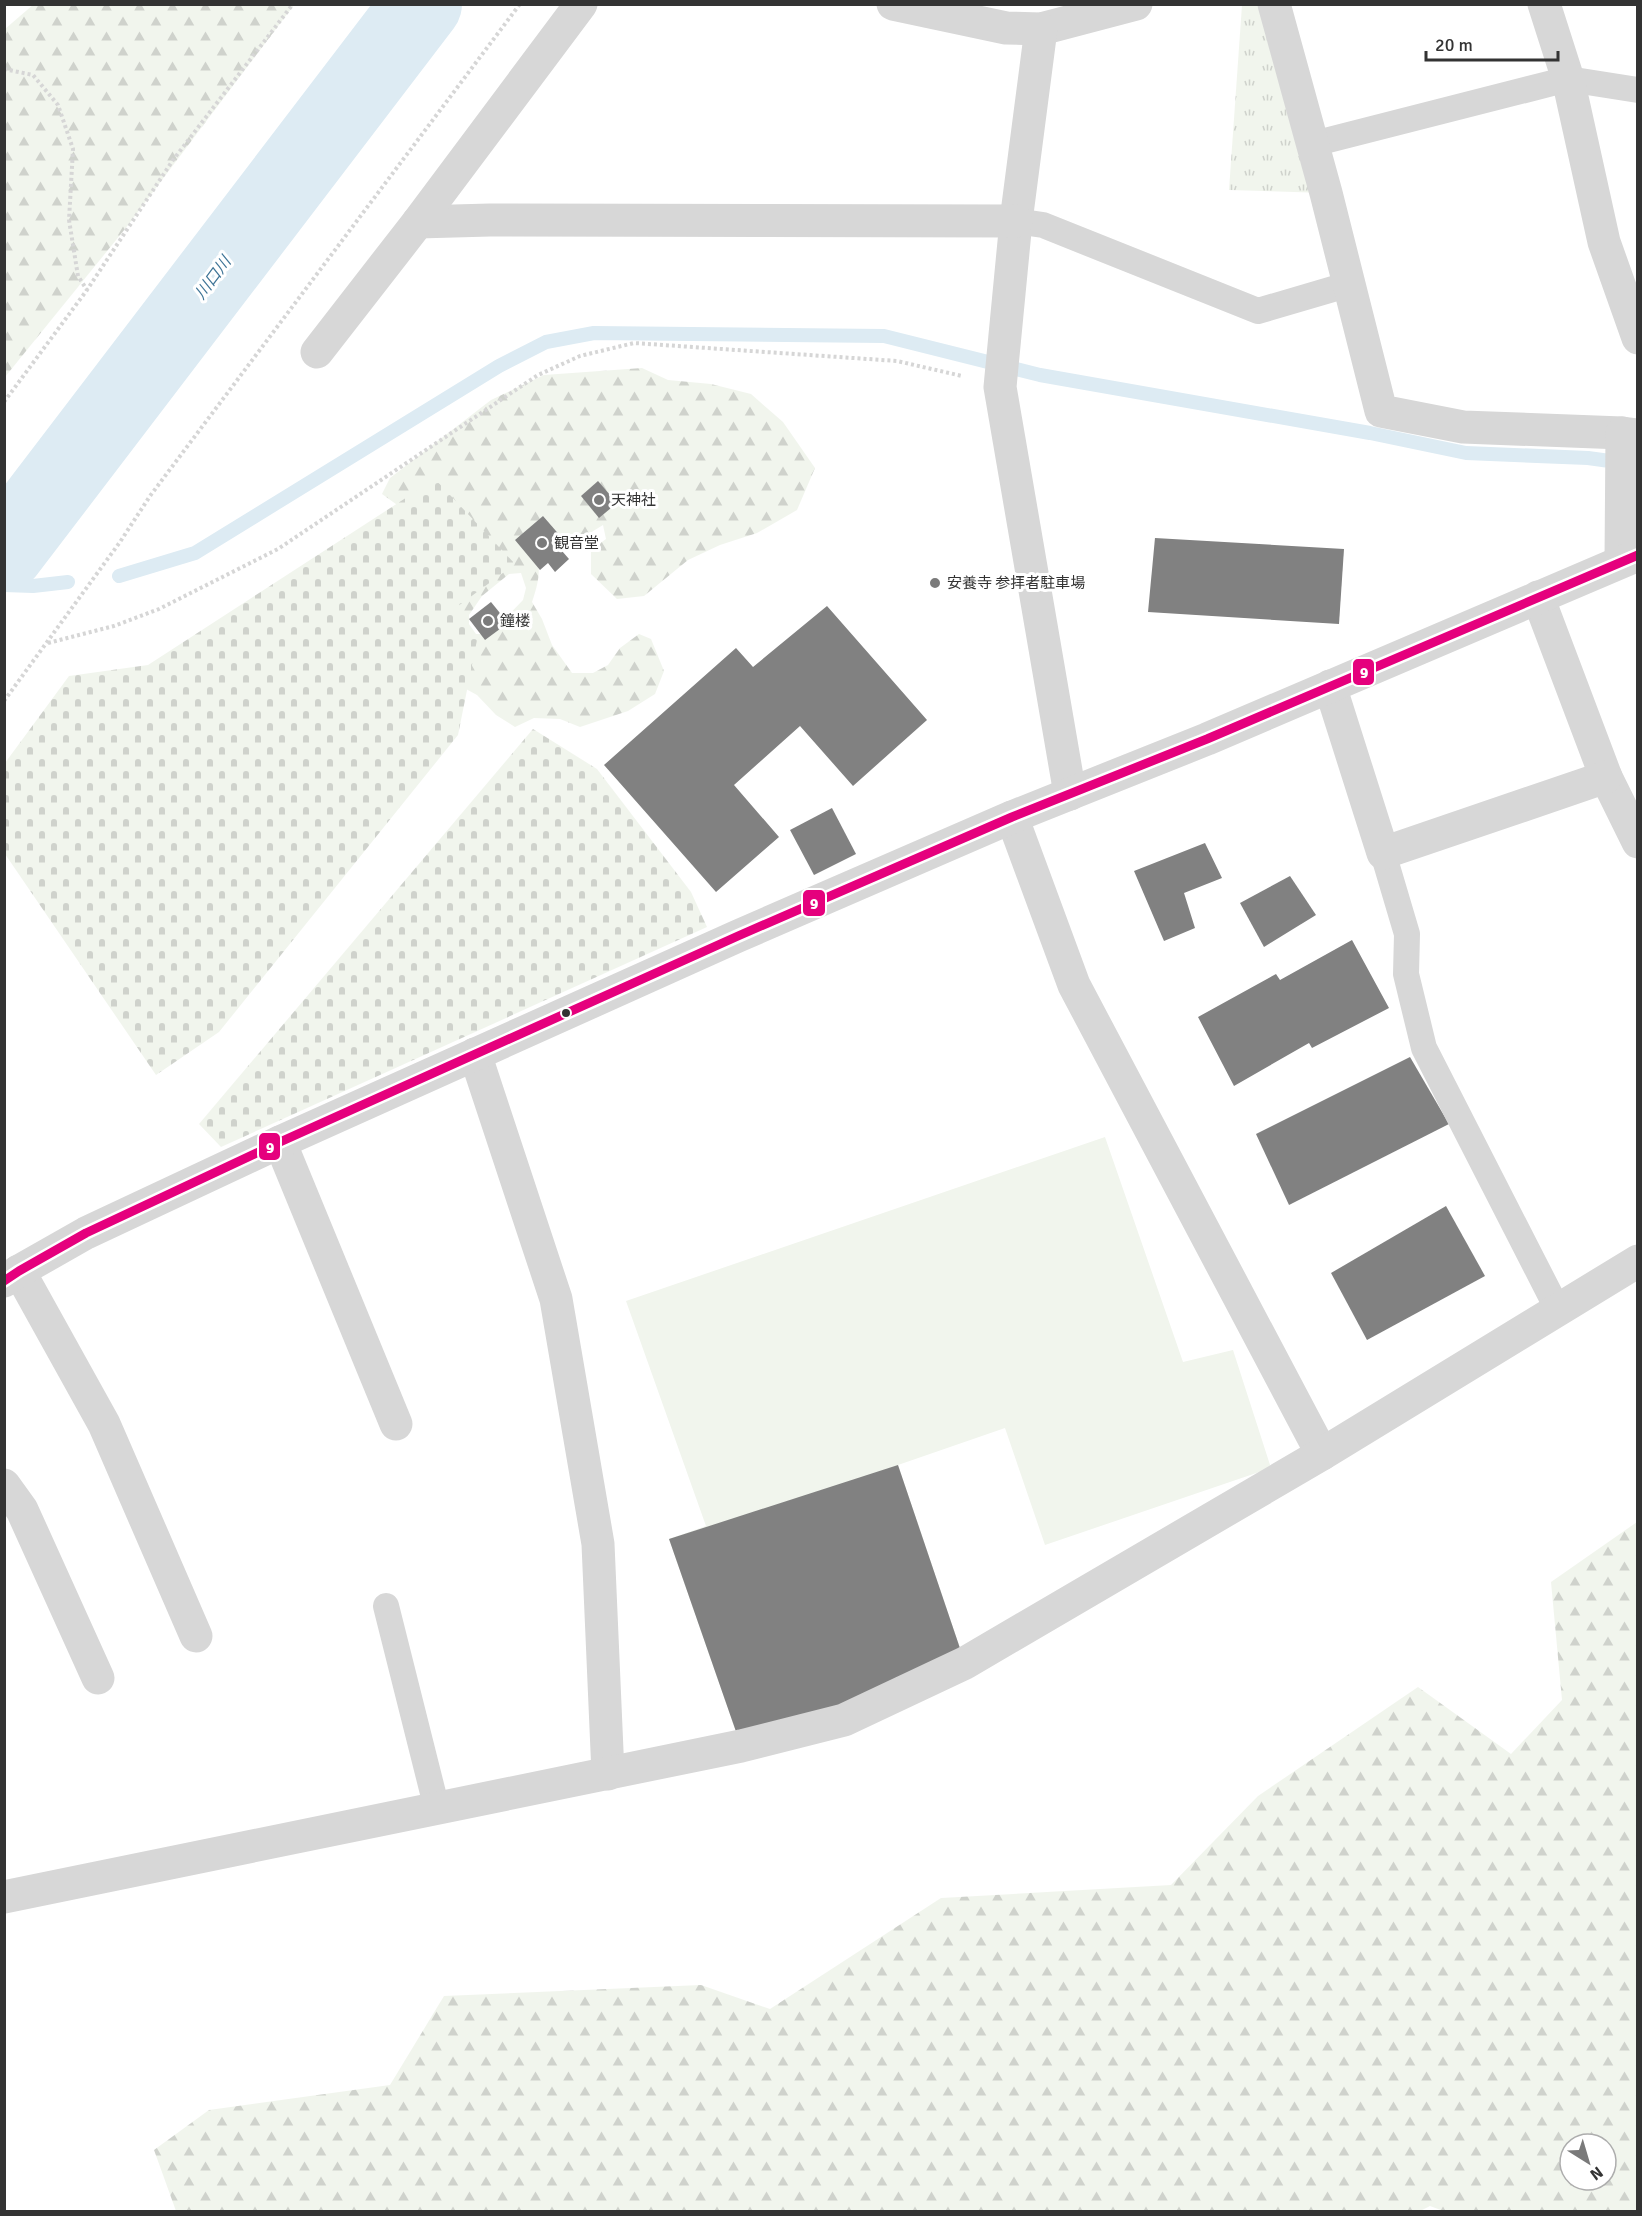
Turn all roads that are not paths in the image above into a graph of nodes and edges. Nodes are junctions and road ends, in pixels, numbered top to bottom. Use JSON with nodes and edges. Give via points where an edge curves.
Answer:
{"nodes":[{"id":1,"x":581,"y":4,"type":"edge"},
{"id":2,"x":893,"y":4,"type":"edge"},
{"id":3,"x":1136,"y":4,"type":"edge"},
{"id":4,"x":1275,"y":4,"type":"edge"},
{"id":5,"x":1544,"y":4,"type":"edge"},
{"id":6,"x":1041,"y":28,"type":"junction"},
{"id":7,"x":1568,"y":79,"type":"junction"},
{"id":8,"x":1638,"y":90,"type":"edge"},
{"id":9,"x":1313,"y":144,"type":"junction"},
{"id":10,"x":1016,"y":221,"type":"junction"},
{"id":11,"x":418,"y":222,"type":"junction"},
{"id":12,"x":1350,"y":284,"type":"junction"},
{"id":13,"x":1638,"y":338,"type":"edge"},
{"id":14,"x":317,"y":352,"type":"dead end"},
{"id":15,"x":1626,"y":447,"type":"edge"},
{"id":16,"x":1630,"y":558,"type":"edge"},
{"id":17,"x":1539,"y":597,"type":"junction"},
{"id":18,"x":1330,"y":686,"type":"junction"},
{"id":19,"x":1606,"y":777,"type":"junction"},
{"id":20,"x":1070,"y":794,"type":"junction"},
{"id":21,"x":1012,"y":817,"type":"junction"},
{"id":22,"x":1638,"y":842,"type":"edge"},
{"id":23,"x":1383,"y":853,"type":"junction"},
{"id":24,"x":475,"y":1054,"type":"junction"},
{"id":25,"x":280,"y":1142,"type":"junction"},
{"id":26,"x":1638,"y":1261,"type":"edge"},
{"id":27,"x":12,"y":1276,"type":"edge"},
{"id":28,"x":1558,"y":1310,"type":"junction"},
{"id":29,"x":396,"y":1424,"type":"dead end"},
{"id":30,"x":1322,"y":1454,"type":"junction"},
{"id":31,"x":4,"y":1485,"type":"edge"},
{"id":32,"x":386,"y":1606,"type":"dead end"},
{"id":33,"x":196,"y":1636,"type":"dead end"},
{"id":34,"x":98,"y":1678,"type":"dead end"},
{"id":35,"x":608,"y":1774,"type":"junction"},
{"id":36,"x":437,"y":1809,"type":"junction"},
{"id":37,"x":4,"y":1897,"type":"edge"}],
"edges":[{"from":1,"to":11,"type":"street"},
{"from":2,"to":6,"type":"street","via":[[1006,28]]},
{"from":3,"to":6,"type":"street"},
{"from":4,"to":9,"type":"street"},
{"from":5,"to":7,"type":"street"},
{"from":6,"to":10,"type":"street"},
{"from":7,"to":8,"type":"lane"},
{"from":7,"to":9,"type":"lane"},
{"from":7,"to":13,"type":"street","via":[[1604,242]]},
{"from":9,"to":12,"type":"street"},
{"from":10,"to":11,"type":"street"},
{"from":10,"to":12,"type":"lane","via":[[1043,225],[1258,310]]},
{"from":10,"to":20,"type":"street","via":[[1001,371]]},
{"from":11,"to":14,"type":"street"},
{"from":12,"to":15,"type":"street","via":[[1381,411],[1462,427]]},
{"from":15,"to":16,"type":"street"},
{"from":16,"to":17,"type":"street"},
{"from":17,"to":18,"type":"street"},
{"from":17,"to":19,"type":"street"},
{"from":18,"to":20,"type":"street"},
{"from":18,"to":23,"type":"street"},
{"from":19,"to":22,"type":"street"},
{"from":19,"to":23,"type":"street"},
{"from":20,"to":21,"type":"street"},
{"from":21,"to":24,"type":"street"},
{"from":21,"to":30,"type":"street","via":[[1074,985]]},
{"from":23,"to":28,"type":"lane","via":[[1407,934],[1406,974],[1424,1048]]},
{"from":24,"to":25,"type":"street"},
{"from":24,"to":35,"type":"street","via":[[556,1299],[598,1544]]},
{"from":25,"to":27,"type":"street","via":[[86,1233]]},
{"from":25,"to":29,"type":"street"},
{"from":26,"to":28,"type":"street"},
{"from":27,"to":33,"type":"street","via":[[104,1424]]},
{"from":28,"to":30,"type":"street"},
{"from":30,"to":35,"type":"street","via":[[965,1663],[844,1720]]},
{"from":31,"to":34,"type":"street","via":[[22,1510]]},
{"from":32,"to":36,"type":"lane"},
{"from":35,"to":36,"type":"street"},
{"from":36,"to":37,"type":"street"}]}
